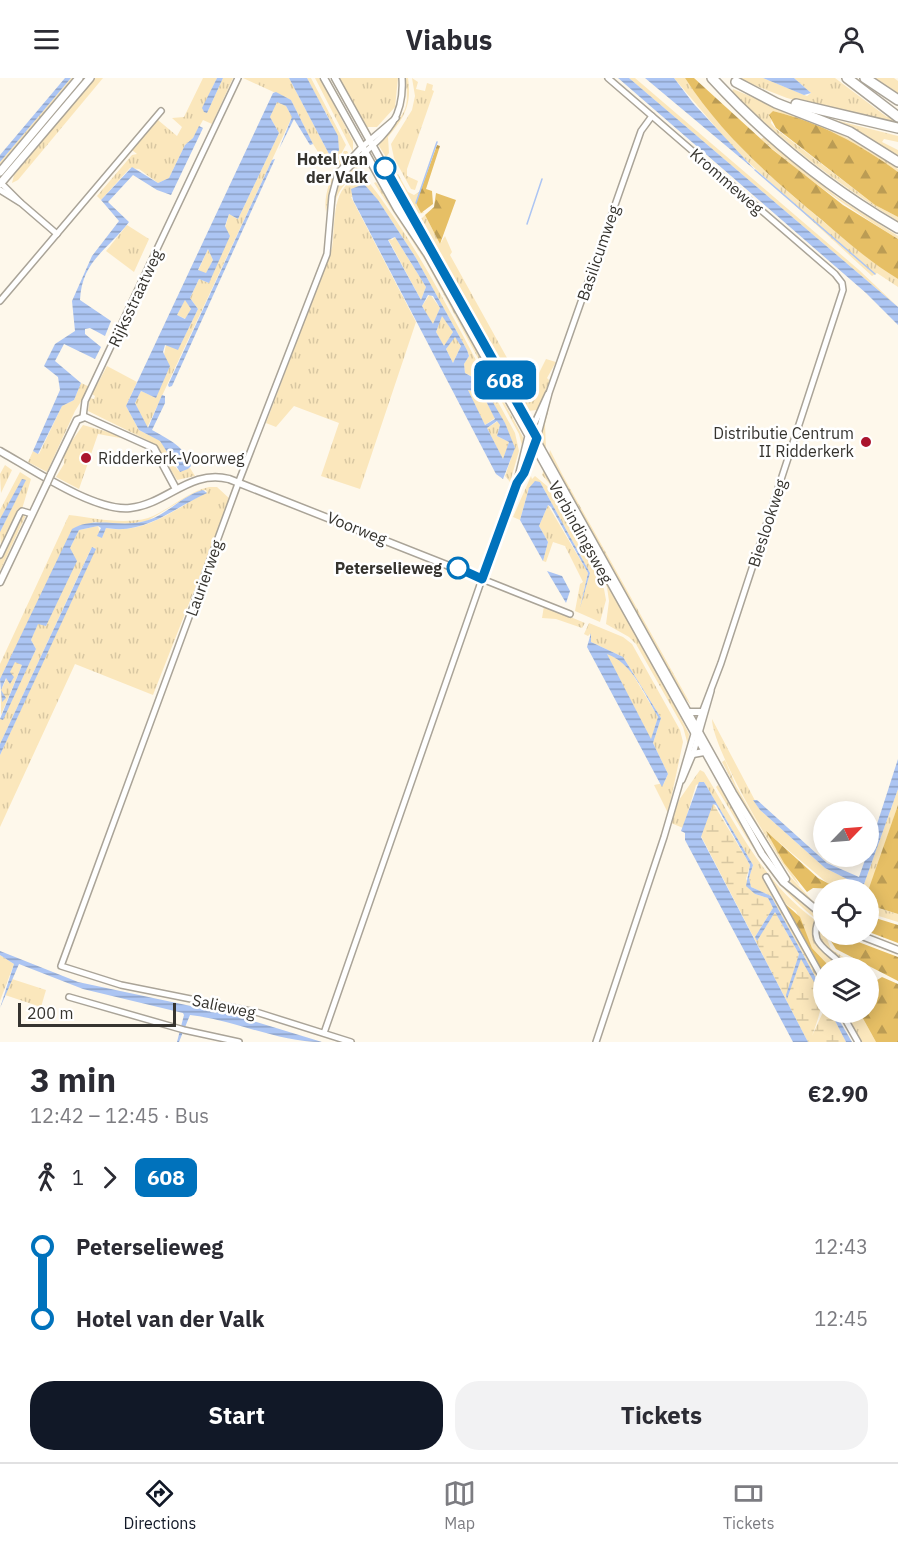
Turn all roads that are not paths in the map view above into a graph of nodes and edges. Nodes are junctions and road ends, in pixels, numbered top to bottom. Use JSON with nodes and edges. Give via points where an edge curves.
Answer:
{"nodes":[{"id":1,"x":79,"y":78,"type":"edge"},
{"id":2,"x":90,"y":78,"type":"edge"},
{"id":3,"x":238,"y":78,"type":"edge"},
{"id":4,"x":324,"y":78,"type":"edge"},
{"id":5,"x":335,"y":78,"type":"edge"},
{"id":6,"x":402,"y":78,"type":"edge"},
{"id":7,"x":608,"y":78,"type":"edge"},
{"id":8,"x":712,"y":78,"type":"edge"},
{"id":9,"x":847,"y":78,"type":"edge"},
{"id":10,"x":865,"y":78,"type":"edge"},
{"id":11,"x":898,"y":100,"type":"edge"},
{"id":12,"x":161,"y":111,"type":"dead end"},
{"id":13,"x":652,"y":116,"type":"junction"},
{"id":14,"x":898,"y":117,"type":"edge"},
{"id":15,"x":898,"y":128,"type":"edge"},
{"id":16,"x":371,"y":142,"type":"junction"},
{"id":17,"x":364,"y":150,"type":"junction"},
{"id":18,"x":898,"y":162,"type":"edge"},
{"id":19,"x":0,"y":172,"type":"edge"},
{"id":20,"x":1,"y":182,"type":"edge"},
{"id":21,"x":0,"y":190,"type":"edge"},
{"id":22,"x":21,"y":203,"type":"junction"},
{"id":23,"x":898,"y":228,"type":"edge"},
{"id":24,"x":57,"y":234,"type":"junction"},
{"id":25,"x":843,"y":286,"type":"joint"},
{"id":26,"x":0,"y":301,"type":"edge"},
{"id":27,"x":549,"y":393,"type":"junction"},
{"id":28,"x":83,"y":417,"type":"junction"},
{"id":29,"x":526,"y":417,"type":"junction"},
{"id":30,"x":537,"y":417,"type":"junction"},
{"id":31,"x":532,"y":429,"type":"junction"},
{"id":32,"x":528,"y":437,"type":"junction"},
{"id":33,"x":537,"y":438,"type":"junction"},
{"id":34,"x":534,"y":448,"type":"junction"},
{"id":35,"x":0,"y":451,"type":"edge"},
{"id":36,"x":542,"y":461,"type":"junction"},
{"id":37,"x":529,"y":463,"type":"junction"},
{"id":38,"x":239,"y":481,"type":"junction"},
{"id":39,"x":517,"y":483,"type":"junction"},
{"id":40,"x":176,"y":489,"type":"junction"},
{"id":41,"x":32,"y":514,"type":"junction"},
{"id":42,"x":0,"y":555,"type":"edge"},
{"id":43,"x":482,"y":579,"type":"junction"},
{"id":44,"x":0,"y":582,"type":"edge"},
{"id":45,"x":570,"y":614,"type":"dead end"},
{"id":46,"x":711,"y":691,"type":"junction"},
{"id":47,"x":690,"y":712,"type":"junction"},
{"id":48,"x":701,"y":712,"type":"junction"},
{"id":49,"x":697,"y":725,"type":"junction"},
{"id":50,"x":697,"y":733,"type":"junction"},
{"id":51,"x":698,"y":741,"type":"junction"},
{"id":52,"x":704,"y":752,"type":"junction"},
{"id":53,"x":693,"y":754,"type":"junction"},
{"id":54,"x":681,"y":782,"type":"junction"},
{"id":55,"x":766,"y":877,"type":"dead end"},
{"id":56,"x":790,"y":888,"type":"junction"},
{"id":57,"x":813,"y":907,"type":"edge"},
{"id":58,"x":879,"y":943,"type":"edge"},
{"id":59,"x":822,"y":945,"type":"edge"},
{"id":60,"x":898,"y":950,"type":"edge"},
{"id":61,"x":832,"y":957,"type":"edge"},
{"id":62,"x":813,"y":961,"type":"edge"},
{"id":63,"x":61,"y":966,"type":"joint"},
{"id":64,"x":69,"y":997,"type":"dead end"},
{"id":65,"x":847,"y":1023,"type":"edge"},
{"id":66,"x":324,"y":1033,"type":"junction"},
{"id":67,"x":239,"y":1042,"type":"edge"},
{"id":68,"x":351,"y":1042,"type":"edge"},
{"id":69,"x":596,"y":1042,"type":"edge"},
{"id":70,"x":858,"y":1042,"type":"edge"}],
"edges":[{"from":1,"to":19,"type":"main road"},
{"from":2,"to":20,"type":"main road"},
{"from":3,"to":28,"type":"street","name":"Rijksstraatweg","via":[[85,401]]},
{"from":4,"to":17,"type":"street","name":"Verbindingsweg"},
{"from":5,"to":16,"type":"street","name":"Verbindingsweg"},
{"from":6,"to":16,"type":"street","via":[[402,103],[396,118]]},
{"from":7,"to":13,"type":"street","name":"Krommeweg"},
{"from":8,"to":23,"type":"highway","via":[[765,130],[847,196]]},
{"from":9,"to":14,"type":"highway"},
{"from":10,"to":11,"type":"highway"},
{"from":12,"to":24,"type":"street"},
{"from":13,"to":25,"type":"street","name":"Krommeweg","via":[[835,274]]},
{"from":13,"to":27,"type":"street","name":"Basilicumweg","via":[[641,131]]},
{"from":15,"to":18,"type":"highway","via":[[785,101],[737,82],[776,103],[850,132]]},
{"from":16,"to":17,"type":"street","name":"Laurierweg"},
{"from":16,"to":29,"type":"street","name":"Verbindingsweg"},
{"from":17,"to":32,"type":"street","name":"Verbindingsweg","via":[[427,254]]},
{"from":17,"to":38,"type":"street","name":"Laurierweg","via":[[338,173],[327,254]]},
{"from":20,"to":22,"type":"street"},
{"from":21,"to":22,"type":"street"},
{"from":22,"to":24,"type":"street"},
{"from":24,"to":26,"type":"street"},
{"from":25,"to":46,"type":"street","name":"Bieslookweg"},
{"from":27,"to":30,"type":"street","name":"Basilicumweg"},
{"from":27,"to":33,"type":"street","name":"Basilicumweg"},
{"from":28,"to":40,"type":"street","via":[[154,448]]},
{"from":28,"to":41,"type":"street","name":"Rijksstraatweg","bridge":true,"via":[[77,420]]},
{"from":29,"to":30,"type":"street"},
{"from":29,"to":31,"type":"street","name":"Verbindingsweg"},
{"from":30,"to":31,"type":"street","name":"Basilicumweg"},
{"from":31,"to":32,"type":"street"},
{"from":31,"to":33,"type":"street","name":"Verbindingsweg"},
{"from":32,"to":34,"type":"street","name":"Verbindingsweg"},
{"from":32,"to":39,"type":"street"},
{"from":33,"to":34,"type":"street"},
{"from":33,"to":47,"type":"street","name":"Verbindingsweg"},
{"from":34,"to":36,"type":"street","name":"Verbindingsweg"},
{"from":34,"to":37,"type":"street"},
{"from":35,"to":40,"type":"street","name":"Voorweg","via":[[91,501],[110,507],[143,506]]},
{"from":36,"to":37,"type":"street"},
{"from":36,"to":50,"type":"street","name":"Verbindingsweg"},
{"from":37,"to":39,"type":"street"},
{"from":38,"to":40,"type":"street","name":"Voorweg","via":[[213,476],[198,478]]},
{"from":38,"to":43,"type":"street","name":"Voorweg"},
{"from":38,"to":63,"type":"street","name":"Laurierweg"},
{"from":39,"to":43,"type":"street"},
{"from":41,"to":42,"type":"street","name":"Rijksstraatweg","via":[[20,513]]},
{"from":41,"to":44,"type":"street","name":"Rijksstraatweg"},
{"from":43,"to":45,"type":"street","name":"Voorweg"},
{"from":43,"to":66,"type":"street"},
{"from":46,"to":48,"type":"street","name":"Bieslookweg"},
{"from":46,"to":50,"type":"street","name":"Bieslookweg"},
{"from":47,"to":48,"type":"street"},
{"from":47,"to":49,"type":"street","name":"Verbindingsweg"},
{"from":48,"to":49,"type":"street","name":"Bieslookweg"},
{"from":49,"to":50,"type":"street","name":"Verbindingsweg"},
{"from":50,"to":51,"type":"street","name":"Verbindingsweg"},
{"from":50,"to":54,"type":"street","name":"Bieslookweg"},
{"from":50,"to":56,"type":"street","name":"Verbindingsweg"},
{"from":51,"to":52,"type":"street","name":"Verbindingsweg"},
{"from":51,"to":53,"type":"street"},
{"from":52,"to":53,"type":"street"},
{"from":52,"to":56,"type":"street","name":"Verbindingsweg","via":[[762,854]]},
{"from":53,"to":54,"type":"street"},
{"from":54,"to":69,"type":"street"},
{"from":55,"to":62,"type":"street"},
{"from":56,"to":57,"type":"street","name":"Verbindingsweg"},
{"from":58,"to":60,"type":"street"},
{"from":59,"to":61,"type":"street"},
{"from":63,"to":66,"type":"street","name":"Salieweg","via":[[121,985],[256,1012]]},
{"from":64,"to":67,"type":"street"},
{"from":65,"to":70,"type":"street"},
{"from":66,"to":68,"type":"street","name":"Salieweg"}]}
